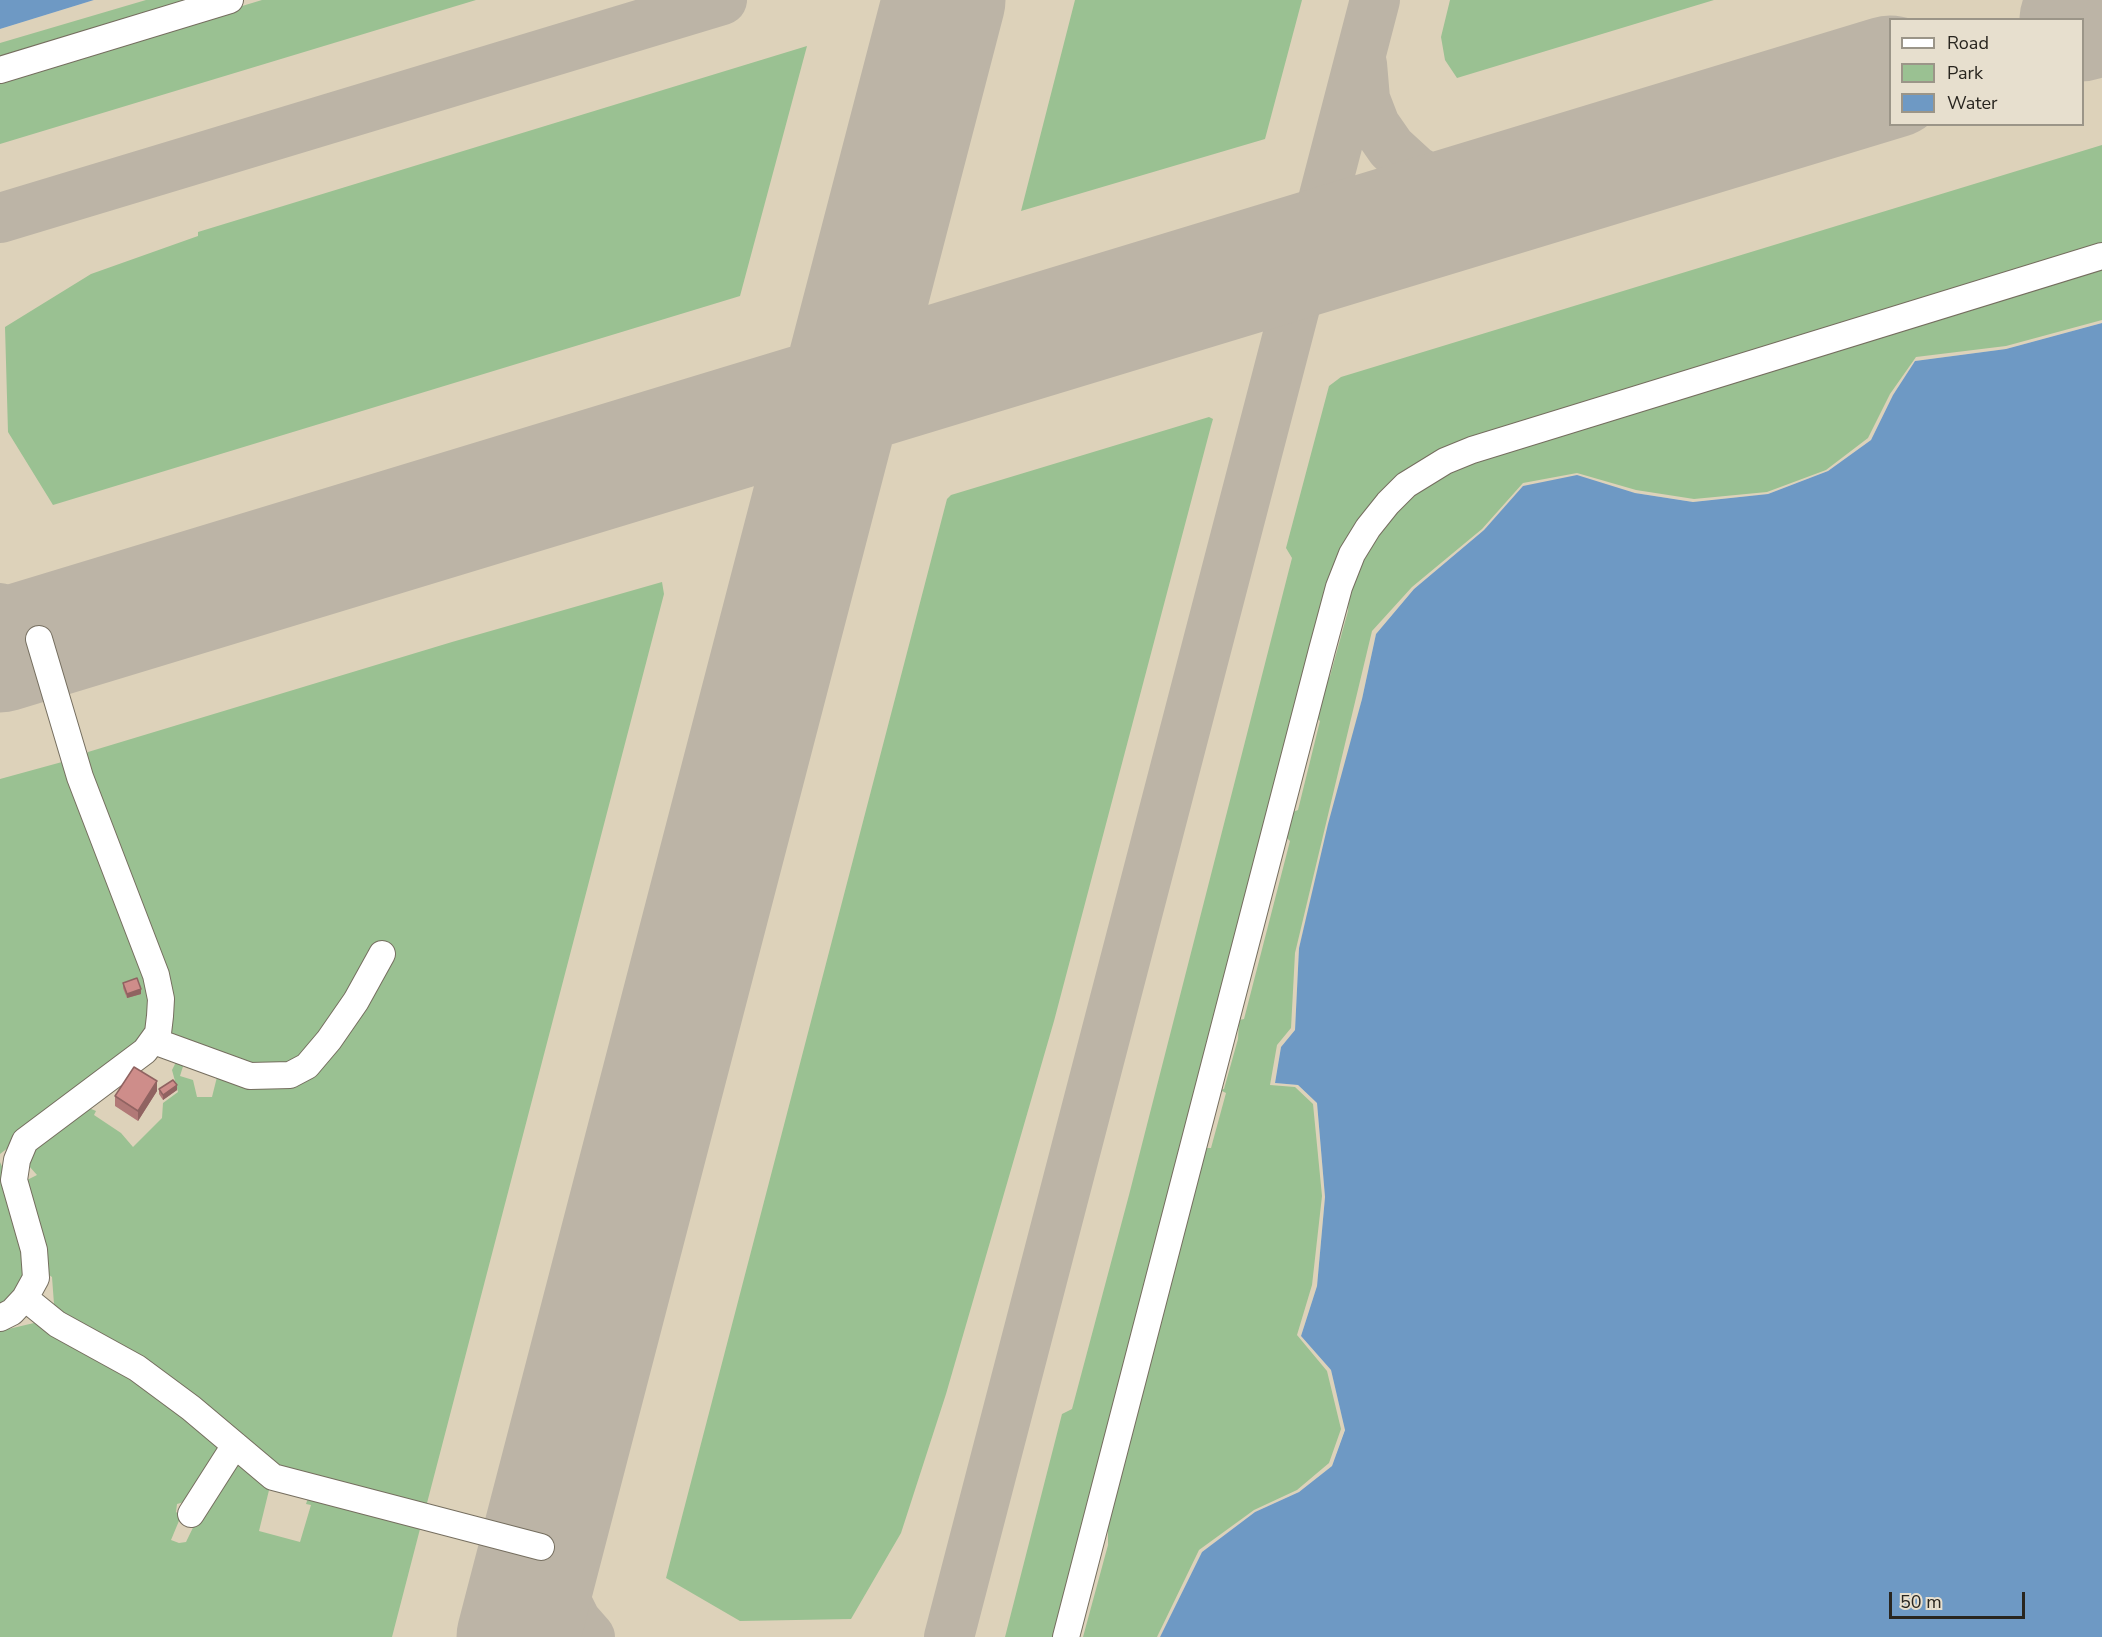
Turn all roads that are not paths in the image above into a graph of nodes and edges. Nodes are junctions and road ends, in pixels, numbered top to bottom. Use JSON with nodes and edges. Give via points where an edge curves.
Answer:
{"nodes":[{"id":1,"x":230,"y":0,"type":"edge"},
{"id":2,"x":0,"y":70,"type":"edge"},
{"id":3,"x":2102,"y":256,"type":"edge"},
{"id":4,"x":39,"y":639,"type":"dead end"},
{"id":5,"x":382,"y":954,"type":"dead end"},
{"id":6,"x":154,"y":1041,"type":"junction"},
{"id":7,"x":25,"y":1299,"type":"junction"},
{"id":8,"x":0,"y":1318,"type":"edge"},
{"id":9,"x":235,"y":1445,"type":"junction"},
{"id":10,"x":191,"y":1514,"type":"dead end"},
{"id":11,"x":541,"y":1547,"type":"dead end"},
{"id":12,"x":1066,"y":1637,"type":"edge"}],
"edges":[{"from":1,"to":2,"type":"lane"},
{"from":3,"to":12,"type":"lane","via":[[1473,450],[1445,461],[1406,485],[1368,528],[1339,587]]},
{"from":4,"to":6,"type":"lane","via":[[80,777],[156,975],[161,999]]},
{"from":5,"to":6,"type":"lane","via":[[329,1040],[307,1066],[290,1075],[250,1076]]},
{"from":6,"to":7,"type":"lane","via":[[25,1142],[14,1180],[34,1250],[36,1278]]},
{"from":7,"to":8,"type":"lane"},
{"from":7,"to":9,"type":"lane","via":[[57,1324],[137,1368]]},
{"from":9,"to":10,"type":"lane"},
{"from":9,"to":11,"type":"lane","via":[[273,1477]]}]}
